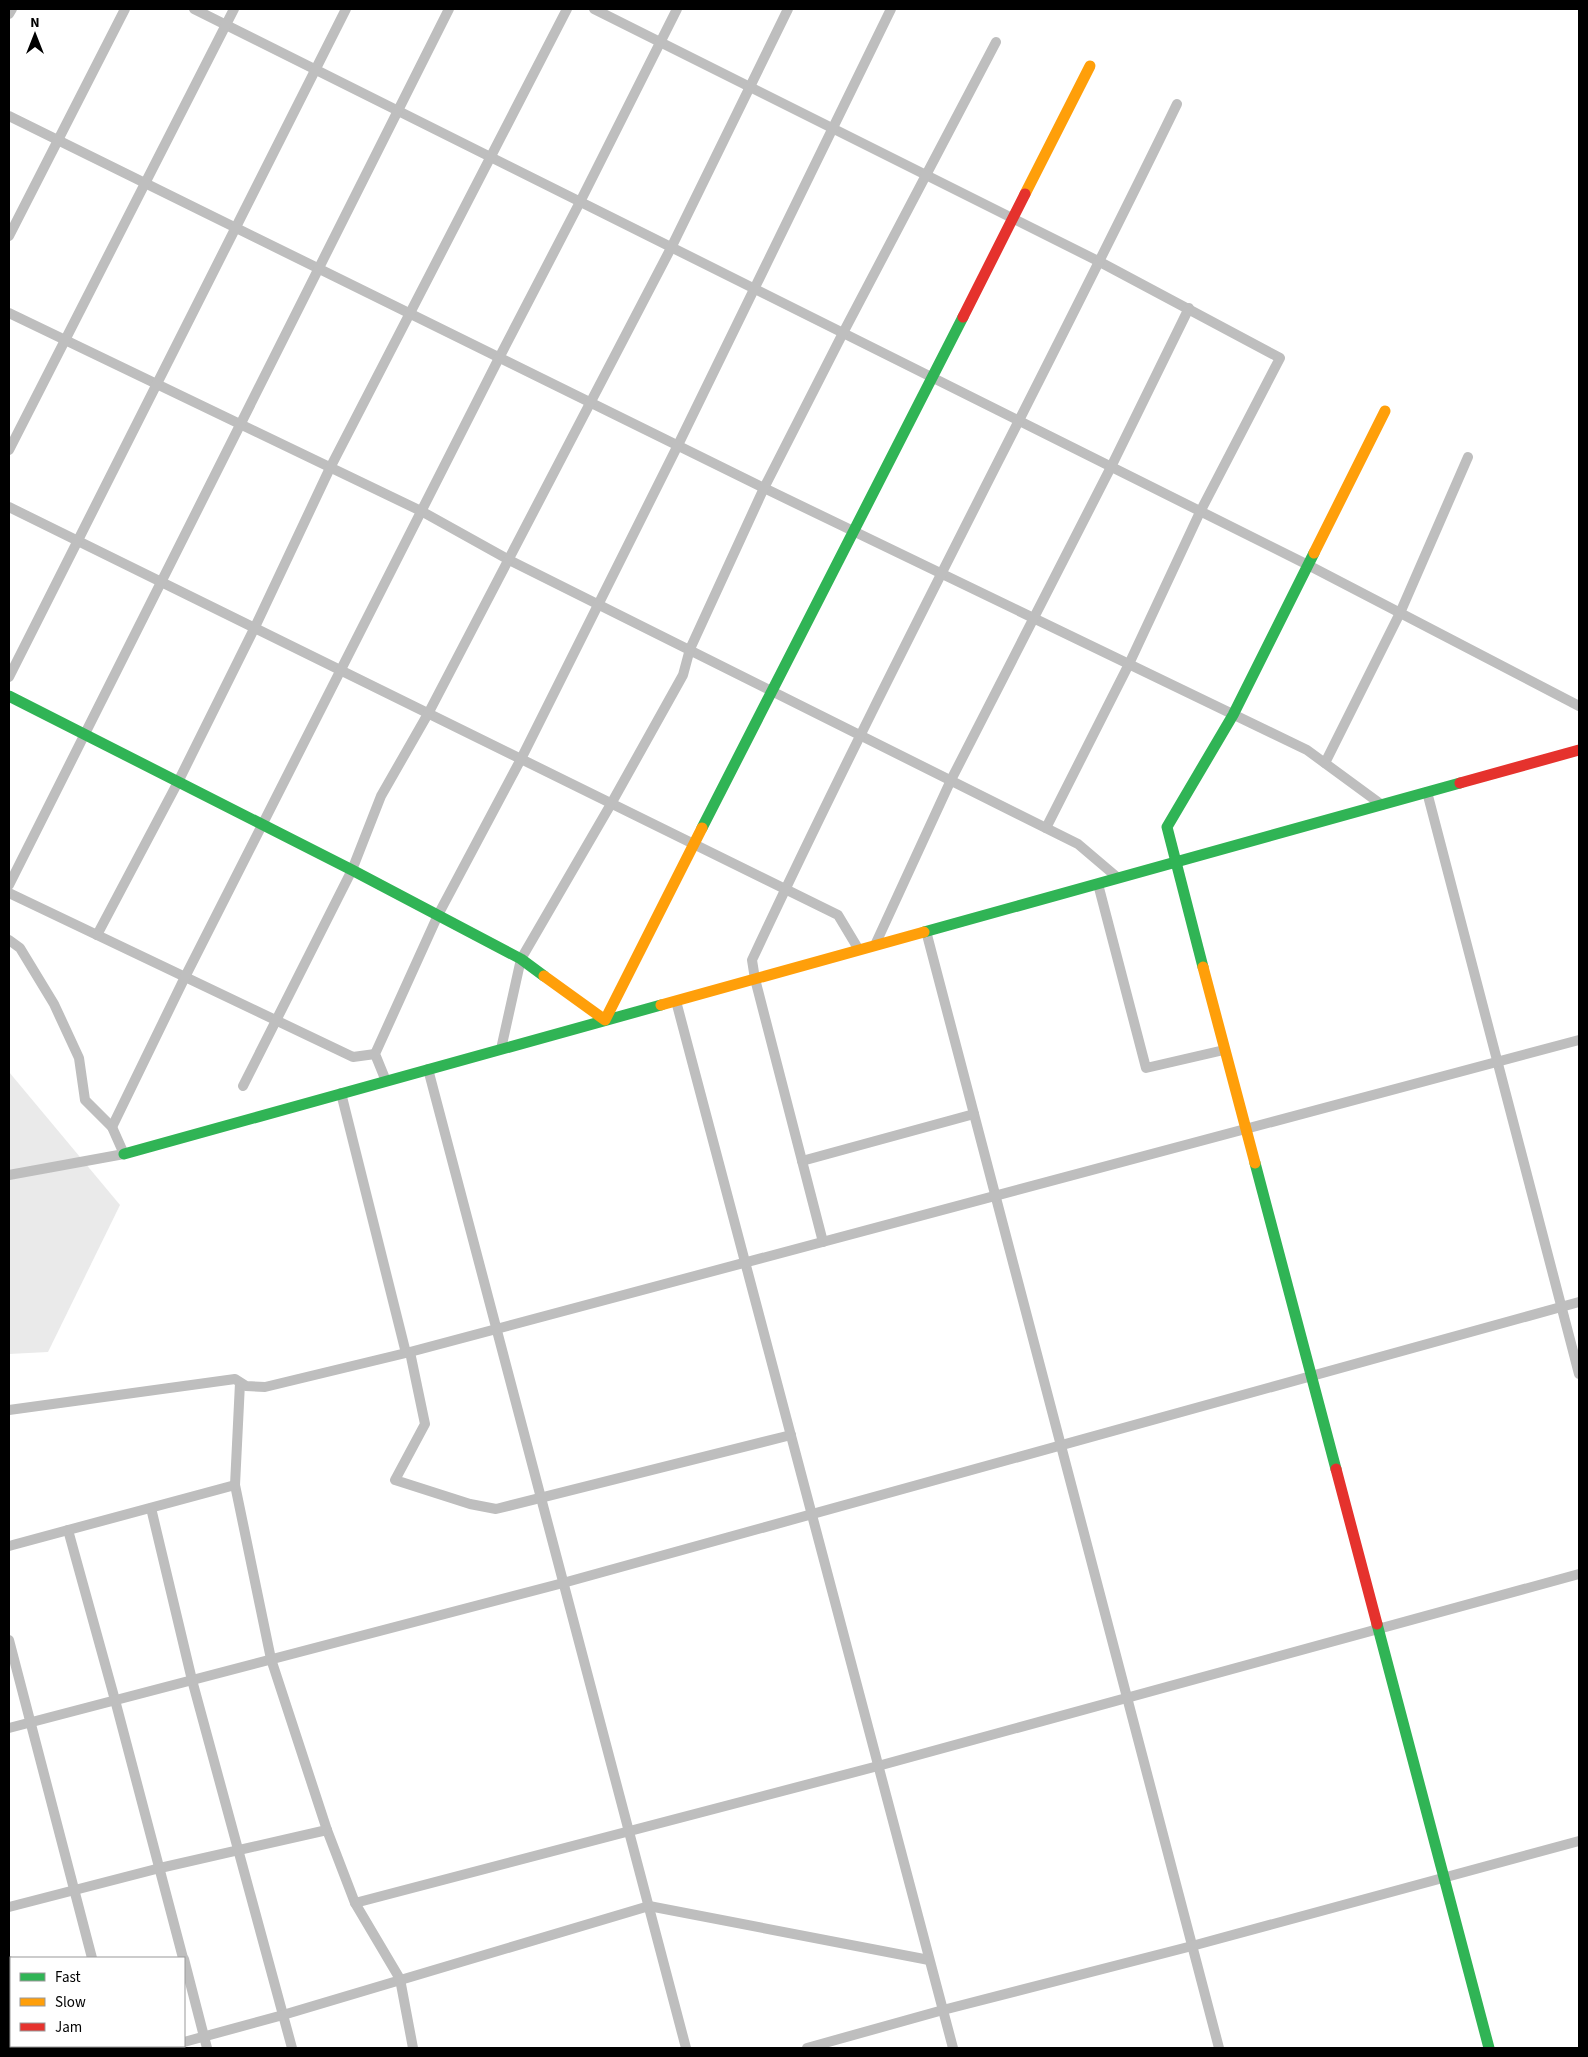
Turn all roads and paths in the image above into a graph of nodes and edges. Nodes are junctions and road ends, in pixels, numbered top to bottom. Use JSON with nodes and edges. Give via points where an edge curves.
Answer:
{"nodes":[{"id":1,"x":12,"y":9,"type":"edge"},
{"id":2,"x":125,"y":9,"type":"edge"},
{"id":3,"x":194,"y":9,"type":"edge"},
{"id":4,"x":234,"y":9,"type":"edge"},
{"id":5,"x":346,"y":9,"type":"edge"},
{"id":6,"x":449,"y":9,"type":"edge"},
{"id":7,"x":567,"y":9,"type":"edge"},
{"id":8,"x":594,"y":9,"type":"edge"},
{"id":9,"x":677,"y":9,"type":"edge"},
{"id":10,"x":788,"y":9,"type":"edge"},
{"id":11,"x":892,"y":9,"type":"edge"},
{"id":12,"x":9,"y":14,"type":"edge"},
{"id":13,"x":226,"y":25,"type":"junction"},
{"id":14,"x":660,"y":42,"type":"junction"},
{"id":15,"x":996,"y":42,"type":"dead end"},
{"id":16,"x":1090,"y":66,"type":"dead end"},
{"id":17,"x":316,"y":70,"type":"junction"},
{"id":18,"x":750,"y":86,"type":"junction"},
{"id":19,"x":1177,"y":104,"type":"dead end"},
{"id":20,"x":398,"y":111,"type":"junction"},
{"id":21,"x":9,"y":116,"type":"edge"},
{"id":22,"x":834,"y":129,"type":"junction"},
{"id":23,"x":58,"y":140,"type":"junction"},
{"id":24,"x":492,"y":158,"type":"junction"},
{"id":25,"x":926,"y":174,"type":"junction"},
{"id":26,"x":145,"y":183,"type":"junction"},
{"id":27,"x":580,"y":202,"type":"junction"},
{"id":28,"x":1013,"y":218,"type":"junction"},
{"id":29,"x":235,"y":228,"type":"junction"},
{"id":30,"x":9,"y":236,"type":"edge"},
{"id":31,"x":671,"y":248,"type":"junction"},
{"id":32,"x":1100,"y":262,"type":"junction"},
{"id":33,"x":318,"y":269,"type":"junction"},
{"id":34,"x":755,"y":289,"type":"junction"},
{"id":35,"x":1190,"y":308,"type":"junction"},
{"id":36,"x":9,"y":313,"type":"edge"},
{"id":37,"x":409,"y":314,"type":"junction"},
{"id":38,"x":843,"y":333,"type":"junction"},
{"id":39,"x":65,"y":340,"type":"junction"},
{"id":40,"x":499,"y":358,"type":"junction"},
{"id":41,"x":932,"y":378,"type":"junction"},
{"id":42,"x":156,"y":385,"type":"junction"},
{"id":43,"x":589,"y":401,"type":"junction"},
{"id":44,"x":1385,"y":411,"type":"dead end"},
{"id":45,"x":1019,"y":421,"type":"junction"},
{"id":46,"x":240,"y":425,"type":"junction"},
{"id":47,"x":678,"y":445,"type":"junction"},
{"id":48,"x":9,"y":450,"type":"edge"},
{"id":49,"x":1468,"y":457,"type":"dead end"},
{"id":50,"x":1111,"y":467,"type":"junction"},
{"id":51,"x":330,"y":468,"type":"junction"},
{"id":52,"x":764,"y":488,"type":"junction"},
{"id":53,"x":9,"y":507,"type":"edge"},
{"id":54,"x":421,"y":511,"type":"junction"},
{"id":55,"x":1200,"y":512,"type":"junction"},
{"id":56,"x":854,"y":531,"type":"junction"},
{"id":57,"x":78,"y":540,"type":"junction"},
{"id":58,"x":509,"y":560,"type":"junction"},
{"id":59,"x":1308,"y":566,"type":"junction"},
{"id":60,"x":941,"y":573,"type":"junction"},
{"id":61,"x":161,"y":581,"type":"junction"},
{"id":62,"x":598,"y":604,"type":"junction"},
{"id":63,"x":1400,"y":613,"type":"junction"},
{"id":64,"x":1033,"y":618,"type":"junction"},
{"id":65,"x":256,"y":627,"type":"junction"},
{"id":66,"x":690,"y":649,"type":"junction"},
{"id":67,"x":1129,"y":664,"type":"junction"},
{"id":68,"x":342,"y":670,"type":"junction"},
{"id":69,"x":9,"y":677,"type":"edge"},
{"id":70,"x":773,"y":690,"type":"junction"},
{"id":71,"x":9,"y":696,"type":"edge"},
{"id":72,"x":1579,"y":706,"type":"edge"},
{"id":73,"x":429,"y":712,"type":"junction"},
{"id":74,"x":1233,"y":715,"type":"junction"},
{"id":75,"x":84,"y":735,"type":"junction"},
{"id":76,"x":861,"y":735,"type":"junction"},
{"id":77,"x":1579,"y":750,"type":"edge"},
{"id":78,"x":521,"y":759,"type":"junction"},
{"id":79,"x":1325,"y":763,"type":"junction"},
{"id":80,"x":951,"y":780,"type":"junction"},
{"id":81,"x":178,"y":782,"type":"junction"},
{"id":82,"x":1427,"y":792,"type":"junction"},
{"id":83,"x":611,"y":804,"type":"junction"},
{"id":84,"x":1382,"y":805,"type":"junction"},
{"id":85,"x":263,"y":825,"type":"junction"},
{"id":86,"x":1046,"y":828,"type":"junction"},
{"id":87,"x":694,"y":845,"type":"junction"},
{"id":88,"x":1174,"y":862,"type":"junction"},
{"id":89,"x":352,"y":870,"type":"junction"},
{"id":90,"x":1118,"y":878,"type":"junction"},
{"id":91,"x":1098,"y":884,"type":"junction"},
{"id":92,"x":9,"y":886,"type":"edge"},
{"id":93,"x":785,"y":889,"type":"junction"},
{"id":94,"x":9,"y":893,"type":"edge"},
{"id":95,"x":438,"y":916,"type":"junction"},
{"id":96,"x":926,"y":931,"type":"junction"},
{"id":97,"x":96,"y":934,"type":"junction"},
{"id":98,"x":9,"y":940,"type":"edge"},
{"id":99,"x":875,"y":945,"type":"junction"},
{"id":100,"x":859,"y":950,"type":"junction"},
{"id":101,"x":521,"y":959,"type":"junction"},
{"id":102,"x":184,"y":977,"type":"junction"},
{"id":103,"x":756,"y":979,"type":"junction"},
{"id":104,"x":676,"y":1001,"type":"junction"},
{"id":105,"x":275,"y":1020,"type":"junction"},
{"id":106,"x":605,"y":1020,"type":"junction"},
{"id":107,"x":1579,"y":1040,"type":"edge"},
{"id":108,"x":501,"y":1049,"type":"junction"},
{"id":109,"x":1224,"y":1050,"type":"junction"},
{"id":110,"x":375,"y":1054,"type":"junction"},
{"id":111,"x":1497,"y":1061,"type":"junction"},
{"id":112,"x":428,"y":1070,"type":"junction"},
{"id":113,"x":386,"y":1081,"type":"junction"},
{"id":114,"x":243,"y":1086,"type":"dead end"},
{"id":115,"x":342,"y":1093,"type":"junction"},
{"id":116,"x":974,"y":1114,"type":"junction"},
{"id":117,"x":112,"y":1127,"type":"junction"},
{"id":118,"x":1246,"y":1129,"type":"junction"},
{"id":119,"x":124,"y":1154,"type":"junction"},
{"id":120,"x":802,"y":1161,"type":"junction"},
{"id":121,"x":9,"y":1175,"type":"edge"},
{"id":122,"x":996,"y":1196,"type":"junction"},
{"id":123,"x":823,"y":1242,"type":"junction"},
{"id":124,"x":745,"y":1263,"type":"junction"},
{"id":125,"x":1579,"y":1302,"type":"edge"},
{"id":126,"x":1562,"y":1307,"type":"junction"},
{"id":127,"x":497,"y":1330,"type":"junction"},
{"id":128,"x":408,"y":1353,"type":"junction"},
{"id":129,"x":1579,"y":1374,"type":"edge"},
{"id":130,"x":1311,"y":1376,"type":"junction"},
{"id":131,"x":240,"y":1383,"type":"junction"},
{"id":132,"x":9,"y":1410,"type":"edge"},
{"id":133,"x":791,"y":1435,"type":"junction"},
{"id":134,"x":1061,"y":1445,"type":"junction"},
{"id":135,"x":235,"y":1485,"type":"junction"},
{"id":136,"x":541,"y":1498,"type":"junction"},
{"id":137,"x":151,"y":1508,"type":"junction"},
{"id":138,"x":812,"y":1514,"type":"junction"},
{"id":139,"x":68,"y":1530,"type":"junction"},
{"id":140,"x":9,"y":1546,"type":"edge"},
{"id":141,"x":1579,"y":1574,"type":"edge"},
{"id":142,"x":563,"y":1583,"type":"junction"},
{"id":143,"x":1378,"y":1629,"type":"junction"},
{"id":144,"x":9,"y":1640,"type":"edge"},
{"id":145,"x":271,"y":1659,"type":"junction"},
{"id":146,"x":192,"y":1680,"type":"junction"},
{"id":147,"x":1127,"y":1698,"type":"junction"},
{"id":148,"x":116,"y":1700,"type":"junction"},
{"id":149,"x":30,"y":1722,"type":"junction"},
{"id":150,"x":9,"y":1728,"type":"edge"},
{"id":151,"x":878,"y":1766,"type":"junction"},
{"id":152,"x":327,"y":1830,"type":"junction"},
{"id":153,"x":628,"y":1832,"type":"junction"},
{"id":154,"x":1579,"y":1841,"type":"edge"},
{"id":155,"x":238,"y":1849,"type":"junction"},
{"id":156,"x":160,"y":1868,"type":"junction"},
{"id":157,"x":1444,"y":1878,"type":"junction"},
{"id":158,"x":74,"y":1890,"type":"junction"},
{"id":159,"x":355,"y":1903,"type":"junction"},
{"id":160,"x":649,"y":1906,"type":"junction"},
{"id":161,"x":9,"y":1908,"type":"edge"},
{"id":162,"x":1192,"y":1946,"type":"junction"},
{"id":163,"x":92,"y":1957,"type":"edge"},
{"id":164,"x":183,"y":1957,"type":"edge"},
{"id":165,"x":930,"y":1960,"type":"junction"},
{"id":166,"x":185,"y":1963,"type":"edge"},
{"id":167,"x":400,"y":1979,"type":"junction"},
{"id":168,"x":943,"y":2010,"type":"junction"},
{"id":169,"x":283,"y":2015,"type":"junction"},
{"id":170,"x":204,"y":2036,"type":"junction"},
{"id":171,"x":185,"y":2042,"type":"edge"},
{"id":172,"x":207,"y":2048,"type":"edge"},
{"id":173,"x":292,"y":2048,"type":"edge"},
{"id":174,"x":413,"y":2048,"type":"edge"},
{"id":175,"x":686,"y":2048,"type":"edge"},
{"id":176,"x":807,"y":2048,"type":"edge"},
{"id":177,"x":953,"y":2048,"type":"edge"},
{"id":178,"x":1219,"y":2048,"type":"edge"},
{"id":179,"x":1489,"y":2048,"type":"edge"}],
"edges":[{"from":1,"to":12,"type":"street"},
{"from":2,"to":23,"type":"street"},
{"from":3,"to":13,"type":"street"},
{"from":4,"to":13,"type":"street"},
{"from":5,"to":17,"type":"street"},
{"from":6,"to":20,"type":"street"},
{"from":7,"to":24,"type":"street"},
{"from":8,"to":14,"type":"street"},
{"from":9,"to":14,"type":"street"},
{"from":10,"to":18,"type":"street"},
{"from":11,"to":22,"type":"street"},
{"from":13,"to":17,"type":"street"},
{"from":13,"to":26,"type":"street"},
{"from":14,"to":18,"type":"street"},
{"from":14,"to":27,"type":"street"},
{"from":15,"to":25,"type":"street"},
{"from":16,"to":28,"type":"street"},
{"from":17,"to":20,"type":"street"},
{"from":17,"to":29,"type":"street"},
{"from":18,"to":22,"type":"street"},
{"from":18,"to":31,"type":"street"},
{"from":19,"to":32,"type":"street"},
{"from":20,"to":24,"type":"street"},
{"from":20,"to":33,"type":"street"},
{"from":21,"to":23,"type":"street"},
{"from":22,"to":25,"type":"street"},
{"from":22,"to":34,"type":"street"},
{"from":23,"to":26,"type":"street"},
{"from":23,"to":30,"type":"street"},
{"from":24,"to":27,"type":"street"},
{"from":24,"to":37,"type":"street"},
{"from":25,"to":28,"type":"street"},
{"from":25,"to":38,"type":"street"},
{"from":26,"to":29,"type":"street"},
{"from":26,"to":39,"type":"street"},
{"from":27,"to":31,"type":"street"},
{"from":27,"to":40,"type":"street"},
{"from":28,"to":32,"type":"street"},
{"from":28,"to":41,"type":"street"},
{"from":29,"to":33,"type":"street"},
{"from":29,"to":42,"type":"street"},
{"from":31,"to":34,"type":"street"},
{"from":31,"to":43,"type":"street"},
{"from":32,"to":35,"type":"street"},
{"from":32,"to":45,"type":"street"},
{"from":33,"to":37,"type":"street"},
{"from":33,"to":46,"type":"street"},
{"from":34,"to":38,"type":"street"},
{"from":34,"to":47,"type":"street"},
{"from":35,"to":50,"type":"street"},
{"from":35,"to":55,"type":"street","via":[[1280,358]]},
{"from":36,"to":39,"type":"street"},
{"from":37,"to":40,"type":"street"},
{"from":37,"to":51,"type":"street"},
{"from":38,"to":41,"type":"street"},
{"from":38,"to":52,"type":"street"},
{"from":39,"to":42,"type":"street"},
{"from":39,"to":48,"type":"street"},
{"from":40,"to":43,"type":"street"},
{"from":40,"to":54,"type":"street"},
{"from":41,"to":45,"type":"street"},
{"from":41,"to":56,"type":"street"},
{"from":42,"to":46,"type":"street"},
{"from":42,"to":57,"type":"street"},
{"from":43,"to":47,"type":"street"},
{"from":43,"to":58,"type":"street"},
{"from":44,"to":59,"type":"street"},
{"from":45,"to":50,"type":"street"},
{"from":45,"to":60,"type":"street"},
{"from":46,"to":51,"type":"street"},
{"from":46,"to":61,"type":"street"},
{"from":47,"to":52,"type":"street"},
{"from":47,"to":62,"type":"street"},
{"from":49,"to":63,"type":"street"},
{"from":50,"to":55,"type":"street"},
{"from":50,"to":64,"type":"street"},
{"from":51,"to":54,"type":"street"},
{"from":51,"to":65,"type":"street"},
{"from":52,"to":56,"type":"street"},
{"from":52,"to":66,"type":"street"},
{"from":53,"to":57,"type":"street"},
{"from":54,"to":58,"type":"street"},
{"from":54,"to":68,"type":"street"},
{"from":55,"to":59,"type":"street"},
{"from":55,"to":67,"type":"street"},
{"from":56,"to":60,"type":"street"},
{"from":56,"to":70,"type":"street"},
{"from":57,"to":61,"type":"street"},
{"from":57,"to":69,"type":"street"},
{"from":58,"to":62,"type":"street"},
{"from":58,"to":73,"type":"street"},
{"from":59,"to":63,"type":"street"},
{"from":59,"to":74,"type":"street"},
{"from":60,"to":64,"type":"street"},
{"from":60,"to":76,"type":"street"},
{"from":61,"to":65,"type":"street"},
{"from":61,"to":75,"type":"street"},
{"from":62,"to":66,"type":"street"},
{"from":62,"to":78,"type":"street"},
{"from":63,"to":72,"type":"street"},
{"from":63,"to":79,"type":"street"},
{"from":64,"to":67,"type":"street"},
{"from":64,"to":80,"type":"street"},
{"from":65,"to":68,"type":"street"},
{"from":65,"to":81,"type":"street"},
{"from":66,"to":70,"type":"street"},
{"from":66,"to":83,"type":"street","via":[[683,674]]},
{"from":67,"to":74,"type":"street"},
{"from":67,"to":86,"type":"street"},
{"from":68,"to":73,"type":"street"},
{"from":68,"to":85,"type":"street"},
{"from":70,"to":76,"type":"street"},
{"from":70,"to":87,"type":"street"},
{"from":71,"to":75,"type":"street"},
{"from":73,"to":78,"type":"street"},
{"from":73,"to":89,"type":"street","via":[[381,796]]},
{"from":74,"to":79,"type":"street","via":[[1307,750]]},
{"from":74,"to":88,"type":"street","via":[[1168,827]]},
{"from":75,"to":81,"type":"street"},
{"from":75,"to":92,"type":"street"},
{"from":76,"to":80,"type":"street"},
{"from":76,"to":93,"type":"street"},
{"from":77,"to":82,"type":"street"},
{"from":78,"to":83,"type":"street"},
{"from":78,"to":95,"type":"street"},
{"from":79,"to":84,"type":"street"},
{"from":80,"to":86,"type":"street"},
{"from":80,"to":99,"type":"street"},
{"from":81,"to":85,"type":"street"},
{"from":81,"to":97,"type":"street"},
{"from":82,"to":84,"type":"street"},
{"from":82,"to":111,"type":"street"},
{"from":83,"to":87,"type":"street"},
{"from":83,"to":101,"type":"street"},
{"from":84,"to":88,"type":"street"},
{"from":85,"to":89,"type":"street"},
{"from":85,"to":102,"type":"street"},
{"from":86,"to":90,"type":"street","via":[[1078,844]]},
{"from":87,"to":93,"type":"street"},
{"from":87,"to":106,"type":"street"},
{"from":88,"to":90,"type":"street"},
{"from":88,"to":109,"type":"street"},
{"from":89,"to":95,"type":"street"},
{"from":89,"to":105,"type":"street"},
{"from":90,"to":91,"type":"street"},
{"from":91,"to":96,"type":"street"},
{"from":91,"to":109,"type":"street","via":[[1146,1068]]},
{"from":93,"to":100,"type":"street","via":[[838,915]]},
{"from":93,"to":103,"type":"street","via":[[752,960]]},
{"from":94,"to":97,"type":"street"},
{"from":95,"to":101,"type":"street"},
{"from":95,"to":110,"type":"street"},
{"from":96,"to":99,"type":"street"},
{"from":96,"to":116,"type":"street"},
{"from":97,"to":102,"type":"street"},
{"from":98,"to":117,"type":"street","via":[[20,948],[58,1013],[79,1058],[85,1100]]},
{"from":99,"to":100,"type":"street"},
{"from":100,"to":103,"type":"street"},
{"from":101,"to":106,"type":"street"},
{"from":101,"to":108,"type":"street"},
{"from":102,"to":105,"type":"street"},
{"from":102,"to":117,"type":"street"},
{"from":103,"to":104,"type":"street"},
{"from":103,"to":120,"type":"street"},
{"from":104,"to":106,"type":"street"},
{"from":104,"to":124,"type":"street"},
{"from":105,"to":110,"type":"street","via":[[353,1057]]},
{"from":105,"to":114,"type":"street"},
{"from":106,"to":108,"type":"street"},
{"from":107,"to":111,"type":"street"},
{"from":108,"to":112,"type":"street"},
{"from":109,"to":118,"type":"street"},
{"from":110,"to":113,"type":"street"},
{"from":111,"to":118,"type":"street"},
{"from":111,"to":126,"type":"street"},
{"from":112,"to":113,"type":"street"},
{"from":112,"to":127,"type":"street"},
{"from":113,"to":115,"type":"street"},
{"from":115,"to":119,"type":"street"},
{"from":115,"to":128,"type":"street"},
{"from":116,"to":120,"type":"street"},
{"from":116,"to":122,"type":"street"},
{"from":117,"to":119,"type":"street"},
{"from":118,"to":122,"type":"street"},
{"from":118,"to":130,"type":"street"},
{"from":119,"to":121,"type":"street"},
{"from":120,"to":123,"type":"street"},
{"from":122,"to":123,"type":"street"},
{"from":122,"to":134,"type":"street"},
{"from":123,"to":124,"type":"street"},
{"from":124,"to":127,"type":"street"},
{"from":124,"to":133,"type":"street"},
{"from":125,"to":126,"type":"street"},
{"from":126,"to":129,"type":"street"},
{"from":126,"to":130,"type":"street"},
{"from":127,"to":128,"type":"street"},
{"from":127,"to":136,"type":"street"},
{"from":128,"to":131,"type":"street","via":[[265,1387]]},
{"from":128,"to":136,"type":"street","via":[[425,1424],[395,1480],[496,1509]]},
{"from":130,"to":134,"type":"street"},
{"from":130,"to":143,"type":"street"},
{"from":131,"to":132,"type":"street","via":[[235,1379]]},
{"from":131,"to":135,"type":"street"},
{"from":133,"to":136,"type":"street"},
{"from":133,"to":138,"type":"street"},
{"from":134,"to":138,"type":"street"},
{"from":134,"to":147,"type":"street"},
{"from":135,"to":137,"type":"street"},
{"from":135,"to":145,"type":"street"},
{"from":136,"to":142,"type":"street"},
{"from":137,"to":139,"type":"street"},
{"from":137,"to":146,"type":"street"},
{"from":138,"to":142,"type":"street"},
{"from":138,"to":151,"type":"street"},
{"from":139,"to":140,"type":"street"},
{"from":139,"to":148,"type":"street"},
{"from":141,"to":143,"type":"street"},
{"from":142,"to":145,"type":"street"},
{"from":142,"to":153,"type":"street"},
{"from":143,"to":147,"type":"street"},
{"from":143,"to":157,"type":"street"},
{"from":144,"to":149,"type":"street"},
{"from":145,"to":146,"type":"street"},
{"from":145,"to":152,"type":"street"},
{"from":146,"to":148,"type":"street"},
{"from":146,"to":155,"type":"street"},
{"from":147,"to":151,"type":"street"},
{"from":147,"to":162,"type":"street"},
{"from":148,"to":149,"type":"street"},
{"from":148,"to":156,"type":"street"},
{"from":149,"to":150,"type":"street"},
{"from":149,"to":158,"type":"street"},
{"from":151,"to":153,"type":"street"},
{"from":151,"to":165,"type":"street"},
{"from":152,"to":155,"type":"street"},
{"from":152,"to":159,"type":"street"},
{"from":153,"to":159,"type":"street"},
{"from":153,"to":160,"type":"street"},
{"from":154,"to":157,"type":"street"},
{"from":155,"to":156,"type":"street"},
{"from":155,"to":169,"type":"street"},
{"from":156,"to":158,"type":"street"},
{"from":156,"to":164,"type":"street"},
{"from":157,"to":162,"type":"street"},
{"from":157,"to":179,"type":"street"},
{"from":158,"to":161,"type":"street"},
{"from":158,"to":163,"type":"street"},
{"from":159,"to":167,"type":"street"},
{"from":160,"to":165,"type":"street"},
{"from":160,"to":167,"type":"street"},
{"from":160,"to":175,"type":"street"},
{"from":162,"to":168,"type":"street"},
{"from":162,"to":178,"type":"street"},
{"from":165,"to":168,"type":"street"},
{"from":166,"to":170,"type":"street"},
{"from":167,"to":169,"type":"street"},
{"from":167,"to":174,"type":"street"},
{"from":168,"to":176,"type":"street"},
{"from":168,"to":177,"type":"street"},
{"from":169,"to":170,"type":"street"},
{"from":169,"to":173,"type":"street"},
{"from":170,"to":171,"type":"street"},
{"from":170,"to":172,"type":"street"}]}
